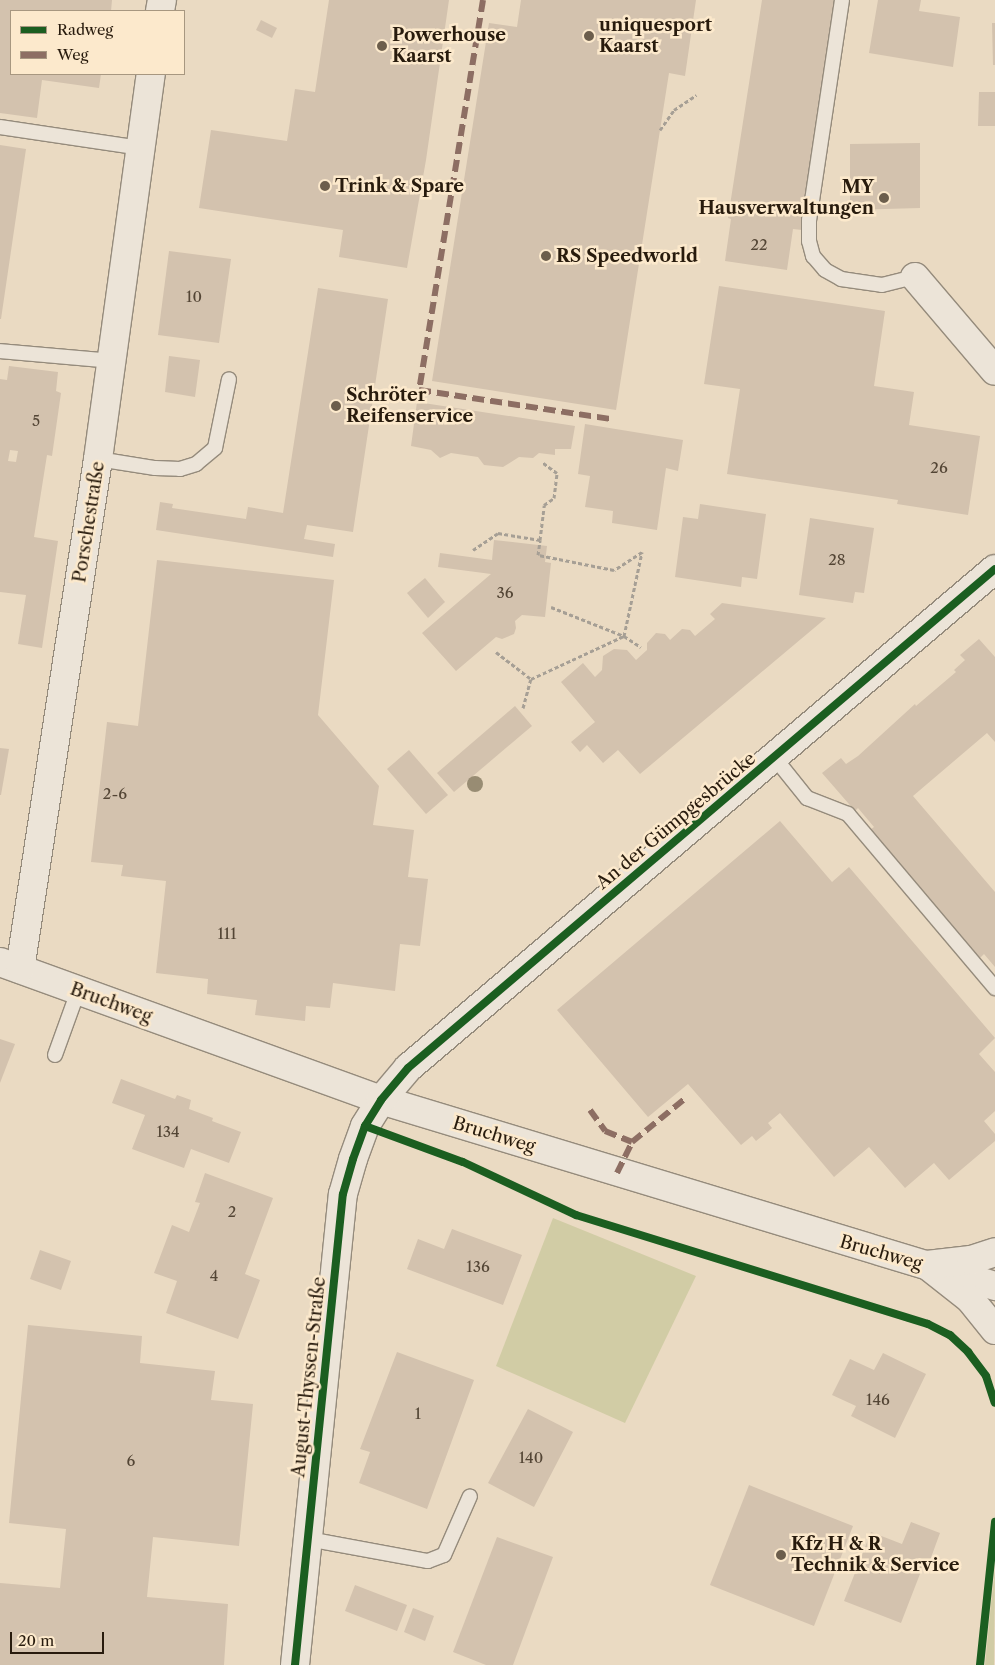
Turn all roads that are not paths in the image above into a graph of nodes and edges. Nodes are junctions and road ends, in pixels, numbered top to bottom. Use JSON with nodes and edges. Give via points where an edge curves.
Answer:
{"nodes":[{"id":1,"x":842,"y":0,"type":"edge"},
{"id":2,"x":151,"y":75,"type":"edge"},
{"id":3,"x":0,"y":127,"type":"edge"},
{"id":4,"x":141,"y":148,"type":"junction"},
{"id":5,"x":915,"y":277,"type":"joint"},
{"id":6,"x":0,"y":351,"type":"edge"},
{"id":7,"x":112,"y":361,"type":"junction"},
{"id":8,"x":995,"y":370,"type":"edge"},
{"id":9,"x":229,"y":379,"type":"dead end"},
{"id":10,"x":98,"y":459,"type":"junction"},
{"id":11,"x":991,"y":580,"type":"edge"},
{"id":12,"x":774,"y":757,"type":"junction"},
{"id":13,"x":10,"y":966,"type":"edge"},
{"id":14,"x":995,"y":988,"type":"edge"},
{"id":15,"x":78,"y":991,"type":"junction"},
{"id":16,"x":55,"y":1055,"type":"dead end"},
{"id":17,"x":381,"y":1100,"type":"junction"},
{"id":18,"x":995,"y":1252,"type":"edge"},
{"id":19,"x":927,"y":1265,"type":"junction"},
{"id":20,"x":995,"y":1286,"type":"edge"},
{"id":21,"x":995,"y":1330,"type":"edge"},
{"id":22,"x":470,"y":1496,"type":"dead end"},
{"id":23,"x":308,"y":1539,"type":"junction"},
{"id":24,"x":295,"y":1665,"type":"edge"}],
"edges":[{"from":1,"to":5,"type":"lane","via":[[809,220],[809,241],[813,256],[825,270],[841,278],[882,286]]},
{"from":2,"to":4,"type":"street","name":"Porschestraße"},
{"from":3,"to":4,"type":"lane"},
{"from":4,"to":7,"type":"street","name":"Porschestraße"},
{"from":5,"to":8,"type":"street"},
{"from":6,"to":7,"type":"lane"},
{"from":7,"to":10,"type":"street","name":"Porschestraße"},
{"from":9,"to":10,"type":"lane","via":[[215,448],[196,464],[180,469],[155,468]]},
{"from":10,"to":13,"type":"street","name":"Porschestraße"},
{"from":11,"to":12,"type":"street","name":"An der Gümpgesbrücke"},
{"from":12,"to":14,"type":"lane","via":[[808,798],[848,814]]},
{"from":12,"to":17,"type":"street","name":"An der Gümpgesbrücke","via":[[408,1068]]},
{"from":13,"to":15,"type":"street","name":"Bruchweg"},
{"from":15,"to":16,"type":"lane"},
{"from":15,"to":17,"type":"street","name":"Bruchweg"},
{"from":17,"to":19,"type":"street","name":"Bruchweg"},
{"from":17,"to":23,"type":"street","name":"August-Thyssen-Straße","via":[[365,1126],[343,1194]]},
{"from":18,"to":19,"type":"street","via":[[971,1260]]},
{"from":19,"to":20,"type":"street","name":"Bruchweg"},
{"from":19,"to":21,"type":"street","via":[[970,1299]]},
{"from":22,"to":23,"type":"lane","via":[[444,1555],[428,1561]]},
{"from":23,"to":24,"type":"street","name":"August-Thyssen-Straße"}]}
